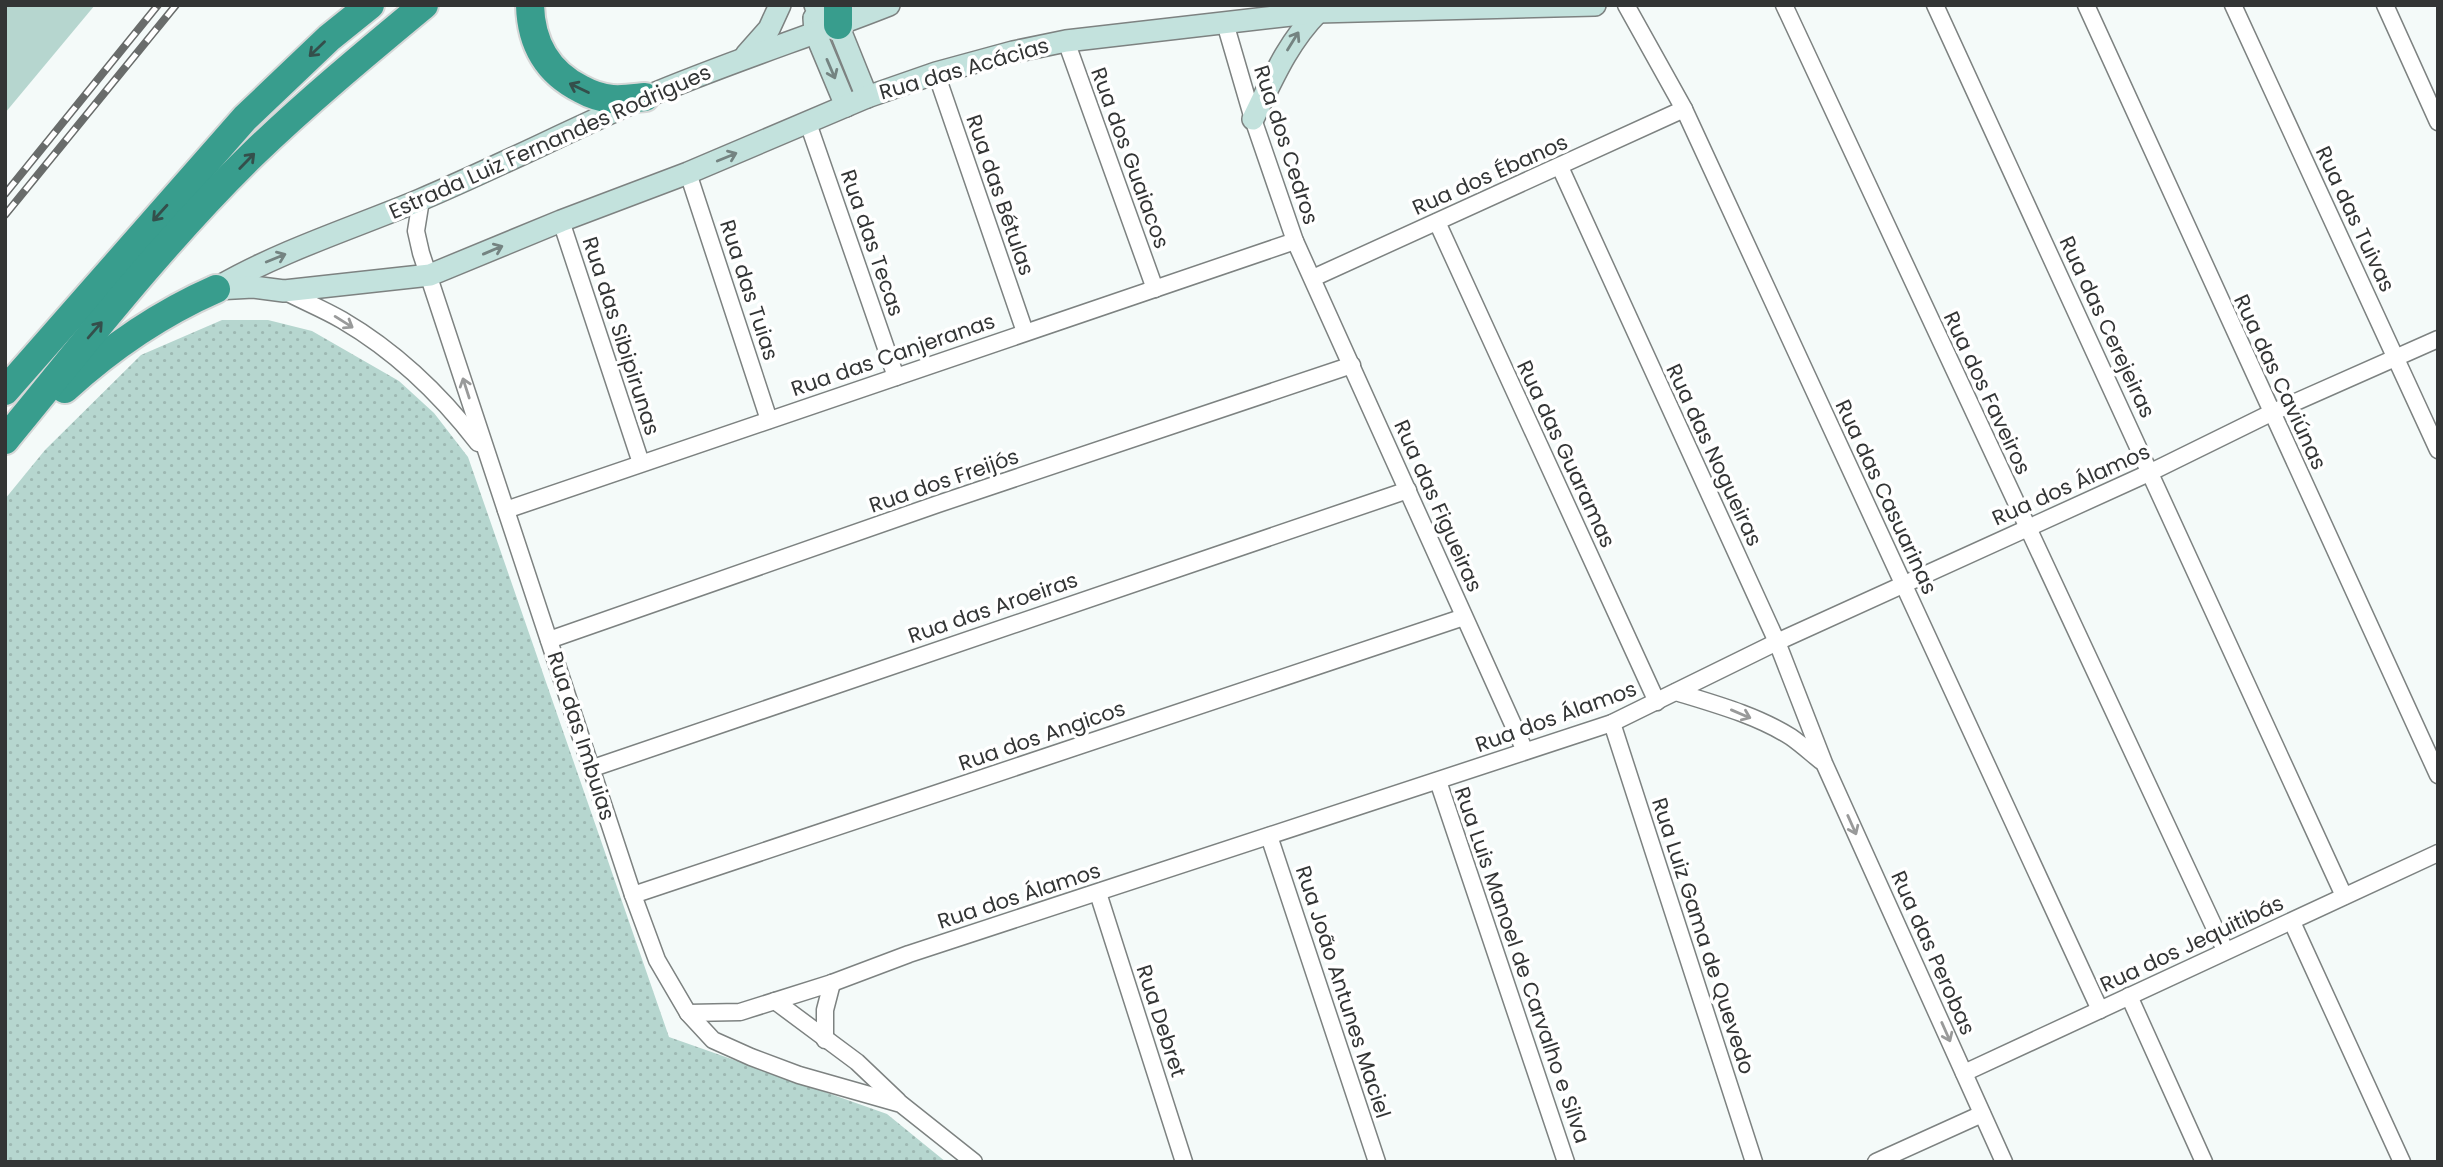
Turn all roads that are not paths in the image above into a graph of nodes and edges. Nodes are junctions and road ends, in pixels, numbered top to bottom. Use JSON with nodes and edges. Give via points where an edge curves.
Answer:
{"nodes":[{"id":1,"x":370,"y":5,"type":"edge"},
{"id":2,"x":424,"y":5,"type":"edge"},
{"id":3,"x":530,"y":5,"type":"edge"},
{"id":4,"x":780,"y":5,"type":"edge"},
{"id":5,"x":814,"y":5,"type":"edge"},
{"id":6,"x":889,"y":5,"type":"edge"},
{"id":7,"x":1595,"y":5,"type":"edge"},
{"id":8,"x":1626,"y":5,"type":"edge"},
{"id":9,"x":1784,"y":5,"type":"edge"},
{"id":10,"x":1935,"y":5,"type":"edge"},
{"id":11,"x":2086,"y":5,"type":"edge"},
{"id":12,"x":2234,"y":5,"type":"edge"},
{"id":13,"x":2385,"y":5,"type":"edge"},
{"id":14,"x":1318,"y":12,"type":"junction"},
{"id":15,"x":831,"y":21,"type":"edge"},
{"id":16,"x":1226,"y":23,"type":"junction"},
{"id":17,"x":1066,"y":41,"type":"junction"},
{"id":18,"x":744,"y":57,"type":"junction"},
{"id":19,"x":936,"y":73,"type":"junction"},
{"id":20,"x":645,"y":97,"type":"junction"},
{"id":21,"x":867,"y":97,"type":"junction"},
{"id":22,"x":846,"y":106,"type":"junction"},
{"id":23,"x":1684,"y":109,"type":"junction"},
{"id":24,"x":1253,"y":119,"type":"junction"},
{"id":25,"x":2438,"y":122,"type":"edge"},
{"id":26,"x":808,"y":123,"type":"junction"},
{"id":27,"x":1560,"y":167,"type":"junction"},
{"id":28,"x":688,"y":173,"type":"junction"},
{"id":29,"x":421,"y":200,"type":"junction"},
{"id":30,"x":561,"y":221,"type":"junction"},
{"id":31,"x":1437,"y":222,"type":"junction"},
{"id":32,"x":1295,"y":241,"type":"junction"},
{"id":33,"x":430,"y":275,"type":"junction"},
{"id":34,"x":1313,"y":278,"type":"junction"},
{"id":35,"x":216,"y":289,"type":"junction"},
{"id":36,"x":1155,"y":289,"type":"junction"},
{"id":37,"x":284,"y":291,"type":"junction"},
{"id":38,"x":1025,"y":331,"type":"junction"},
{"id":39,"x":2438,"y":339,"type":"edge"},
{"id":40,"x":2396,"y":358,"type":"junction"},
{"id":41,"x":1352,"y":365,"type":"junction"},
{"id":42,"x":896,"y":377,"type":"junction"},
{"id":43,"x":5,"y":391,"type":"edge"},
{"id":44,"x":2271,"y":413,"type":"junction"},
{"id":45,"x":769,"y":420,"type":"junction"},
{"id":46,"x":5,"y":440,"type":"edge"},
{"id":47,"x":5,"y":446,"type":"edge"},
{"id":48,"x":2438,"y":450,"type":"edge"},
{"id":49,"x":486,"y":453,"type":"junction"},
{"id":50,"x":641,"y":463,"type":"junction"},
{"id":51,"x":2151,"y":472,"type":"junction"},
{"id":52,"x":1408,"y":490,"type":"junction"},
{"id":53,"x":506,"y":510,"type":"junction"},
{"id":54,"x":2027,"y":527,"type":"junction"},
{"id":55,"x":1903,"y":585,"type":"junction"},
{"id":56,"x":1464,"y":617,"type":"junction"},
{"id":57,"x":549,"y":640,"type":"junction"},
{"id":58,"x":1777,"y":642,"type":"junction"},
{"id":59,"x":1676,"y":692,"type":"junction"},
{"id":60,"x":1657,"y":702,"type":"junction"},
{"id":61,"x":1612,"y":723,"type":"junction"},
{"id":62,"x":1525,"y":751,"type":"junction"},
{"id":63,"x":1824,"y":763,"type":"junction"},
{"id":64,"x":593,"y":768,"type":"junction"},
{"id":65,"x":2438,"y":775,"type":"edge"},
{"id":66,"x":1438,"y":781,"type":"junction"},
{"id":67,"x":1269,"y":836,"type":"junction"},
{"id":68,"x":2438,"y":853,"type":"edge"},
{"id":69,"x":1098,"y":893,"type":"junction"},
{"id":70,"x":633,"y":895,"type":"junction"},
{"id":71,"x":2344,"y":896,"type":"junction"},
{"id":72,"x":2292,"y":922,"type":"junction"},
{"id":73,"x":2225,"y":950,"type":"junction"},
{"id":74,"x":832,"y":984,"type":"junction"},
{"id":75,"x":2129,"y":996,"type":"junction"},
{"id":76,"x":775,"y":1001,"type":"junction"},
{"id":77,"x":2100,"y":1010,"type":"junction"},
{"id":78,"x":688,"y":1013,"type":"junction"},
{"id":79,"x":825,"y":1040,"type":"junction"},
{"id":80,"x":1964,"y":1073,"type":"junction"},
{"id":81,"x":901,"y":1104,"type":"junction"},
{"id":82,"x":1982,"y":1114,"type":"junction"},
{"id":83,"x":974,"y":1162,"type":"edge"},
{"id":84,"x":1184,"y":1162,"type":"edge"},
{"id":85,"x":1377,"y":1162,"type":"edge"},
{"id":86,"x":1566,"y":1162,"type":"edge"},
{"id":87,"x":1754,"y":1162,"type":"edge"},
{"id":88,"x":1876,"y":1162,"type":"edge"},
{"id":89,"x":2004,"y":1162,"type":"edge"},
{"id":90,"x":2204,"y":1162,"type":"edge"},
{"id":91,"x":2402,"y":1162,"type":"edge"}],
"edges":[{"from":1,"to":43,"type":"highway","one_way":true,"via":[[246,118]]},
{"from":46,"to":2,"type":"highway","one_way":true,"via":[[162,253],[250,157],[323,88]]},
{"from":20,"to":3,"type":"highway","one_way":true,"via":[[611,99],[565,81],[547,63],[535,41]]},
{"from":4,"to":18,"type":"street","via":[[769,29]]},
{"from":5,"to":15,"type":"street"},
{"from":6,"to":15,"type":"street","name":"Estrada Luiz Fernandes Rodrigues"},
{"from":7,"to":14,"type":"street","name":"Rua das Acácias"},
{"from":8,"to":23,"type":"street","name":"Rua das Casuarinas"},
{"from":9,"to":54,"type":"street","name":"Rua dos Faveiros"},
{"from":10,"to":51,"type":"street","name":"Rua das Cerejeiras"},
{"from":11,"to":44,"type":"street","name":"Rua das Caviúnas"},
{"from":12,"to":40,"type":"street","name":"Rua das Tuivas"},
{"from":13,"to":25,"type":"street"},
{"from":14,"to":16,"type":"street","name":"Rua das Acácias"},
{"from":24,"to":14,"type":"street","one_way":true,"via":[[1282,58]]},
{"from":15,"to":18,"type":"street","name":"Estrada Luiz Fernandes Rodrigues"},
{"from":15,"to":21,"type":"street"},
{"from":15,"to":22,"type":"street","one_way":true},
{"from":16,"to":17,"type":"street","name":"Rua das Acácias"},
{"from":16,"to":24,"type":"street","name":"Rua dos Cedros"},
{"from":17,"to":19,"type":"street","name":"Rua das Acácias"},
{"from":17,"to":36,"type":"street","name":"Rua dos Guaiacos"},
{"from":18,"to":20,"type":"street","name":"Estrada Luiz Fernandes Rodrigues"},
{"from":19,"to":21,"type":"street","name":"Rua das Acácias"},
{"from":19,"to":38,"type":"street","name":"Rua das Bétulas"},
{"from":20,"to":29,"type":"street","name":"Estrada Luiz Fernandes Rodrigues"},
{"from":21,"to":22,"type":"street","name":"Rua das Acácias"},
{"from":22,"to":26,"type":"street","name":"Rua das Acácias"},
{"from":23,"to":27,"type":"street","name":"Rua dos Ébanos"},
{"from":23,"to":55,"type":"street","name":"Rua das Casuarinas"},
{"from":24,"to":32,"type":"street","name":"Rua dos Cedros"},
{"from":28,"to":26,"type":"street","name":"Rua das Acácias","one_way":true},
{"from":26,"to":42,"type":"street","name":"Rua das Tecas"},
{"from":27,"to":31,"type":"street","name":"Rua dos Ébanos"},
{"from":27,"to":58,"type":"street","name":"Rua das Nogueiras"},
{"from":28,"to":30,"type":"street","name":"Rua das Acácias"},
{"from":28,"to":45,"type":"street","name":"Rua das Tuias"},
{"from":29,"to":33,"type":"street","name":"Rua das Imbuias","via":[[416,231]]},
{"from":35,"to":29,"type":"street","name":"Estrada Luiz Fernandes Rodrigues","one_way":true,"via":[[253,268]]},
{"from":33,"to":30,"type":"street","name":"Rua das Acácias","one_way":true},
{"from":30,"to":50,"type":"street","name":"Rua das Sibipirunas"},
{"from":31,"to":34,"type":"street","name":"Rua dos Ébanos"},
{"from":31,"to":60,"type":"street","name":"Rua das Guaramas"},
{"from":32,"to":34,"type":"street","name":"Rua dos Cedros"},
{"from":32,"to":36,"type":"street","name":"Rua das Canjeranas"},
{"from":33,"to":37,"type":"street","name":"Rua das Acácias"},
{"from":49,"to":33,"type":"street","name":"Rua das Imbuias","one_way":true},
{"from":34,"to":41,"type":"street","name":"Rua das Figueiras"},
{"from":35,"to":37,"type":"street","name":"Rua das Imbuias"},
{"from":35,"to":47,"type":"highway","via":[[125,338]]},
{"from":36,"to":38,"type":"street","name":"Rua das Canjeranas"},
{"from":37,"to":49,"type":"street","name":"Rua das Imbuias","one_way":true,"via":[[343,321],[422,379]]},
{"from":38,"to":42,"type":"street","name":"Rua das Canjeranas"},
{"from":39,"to":40,"type":"street","name":"Rua dos Álamos"},
{"from":40,"to":44,"type":"street","name":"Rua dos Álamos"},
{"from":40,"to":48,"type":"street","name":"Rua das Tuivas"},
{"from":41,"to":52,"type":"street","name":"Rua das Figueiras"},
{"from":41,"to":57,"type":"street","name":"Rua dos Freijós"},
{"from":42,"to":45,"type":"street","name":"Rua das Canjeranas"},
{"from":44,"to":51,"type":"street","name":"Rua dos Álamos"},
{"from":44,"to":65,"type":"street","name":"Rua das Caviúnas"},
{"from":45,"to":50,"type":"street","name":"Rua das Canjeranas"},
{"from":49,"to":53,"type":"street","name":"Rua das Imbuias"},
{"from":50,"to":53,"type":"street","name":"Rua das Canjeranas"},
{"from":51,"to":54,"type":"street","name":"Rua dos Álamos"},
{"from":51,"to":71,"type":"street","name":"Rua das Cerejeiras"},
{"from":52,"to":56,"type":"street","name":"Rua das Figueiras"},
{"from":52,"to":64,"type":"street","name":"Rua das Aroeiras"},
{"from":53,"to":57,"type":"street","name":"Rua das Imbuias"},
{"from":54,"to":55,"type":"street","name":"Rua dos Álamos"},
{"from":54,"to":73,"type":"street","name":"Rua dos Faveiros"},
{"from":55,"to":58,"type":"street","name":"Rua dos Álamos"},
{"from":55,"to":77,"type":"street","name":"Rua das Casuarinas"},
{"from":56,"to":62,"type":"street","name":"Rua das Figueiras"},
{"from":56,"to":70,"type":"street","name":"Rua dos Angicos"},
{"from":57,"to":64,"type":"street","name":"Rua das Imbuias"},
{"from":58,"to":59,"type":"street","name":"Rua dos Álamos"},
{"from":58,"to":63,"type":"street","name":"Rua das Nogueiras"},
{"from":59,"to":60,"type":"street","name":"Rua dos Álamos"},
{"from":59,"to":63,"type":"street","one_way":true,"via":[[1768,725]]},
{"from":60,"to":61,"type":"street","name":"Rua dos Álamos"},
{"from":61,"to":62,"type":"street","name":"Rua dos Álamos"},
{"from":61,"to":87,"type":"street","name":"Rua Luiz Gama de Quevedo"},
{"from":62,"to":66,"type":"street","name":"Rua dos Álamos"},
{"from":63,"to":80,"type":"street","name":"Rua das Perobas","one_way":true},
{"from":64,"to":70,"type":"street","name":"Rua das Imbuias"},
{"from":66,"to":67,"type":"street","name":"Rua dos Álamos"},
{"from":66,"to":86,"type":"street","name":"Rua Luis Manoel de Carvalho e Silva"},
{"from":67,"to":69,"type":"street","name":"Rua dos Álamos"},
{"from":67,"to":85,"type":"street","name":"Rua João Antunes Maciel"},
{"from":68,"to":71,"type":"street","name":"Rua dos Jequitibás"},
{"from":69,"to":74,"type":"street","name":"Rua dos Álamos"},
{"from":69,"to":84,"type":"street","name":"Rua Debret"},
{"from":70,"to":78,"type":"street","name":"Rua das Imbuias","via":[[657,960]]},
{"from":71,"to":72,"type":"street","name":"Rua dos Jequitibás"},
{"from":72,"to":73,"type":"street","name":"Rua dos Jequitibás"},
{"from":72,"to":91,"type":"street"},
{"from":73,"to":75,"type":"street","name":"Rua dos Jequitibás"},
{"from":74,"to":76,"type":"street","name":"Rua dos Álamos"},
{"from":74,"to":79,"type":"street","via":[[825,1010]]},
{"from":75,"to":77,"type":"street","name":"Rua dos Jequitibás"},
{"from":75,"to":90,"type":"street"},
{"from":76,"to":78,"type":"street","name":"Rua dos Álamos","via":[[740,1012]]},
{"from":76,"to":79,"type":"street"},
{"from":77,"to":80,"type":"street","name":"Rua dos Jequitibás"},
{"from":78,"to":81,"type":"street","name":"Rua das Imbuias","via":[[713,1040],[751,1057]]},
{"from":79,"to":81,"type":"street","via":[[857,1062]]},
{"from":80,"to":82,"type":"street","name":"Rua das Perobas"},
{"from":81,"to":83,"type":"street"},
{"from":82,"to":88,"type":"street"},
{"from":82,"to":89,"type":"street","name":"Rua das Perobas"}]}
